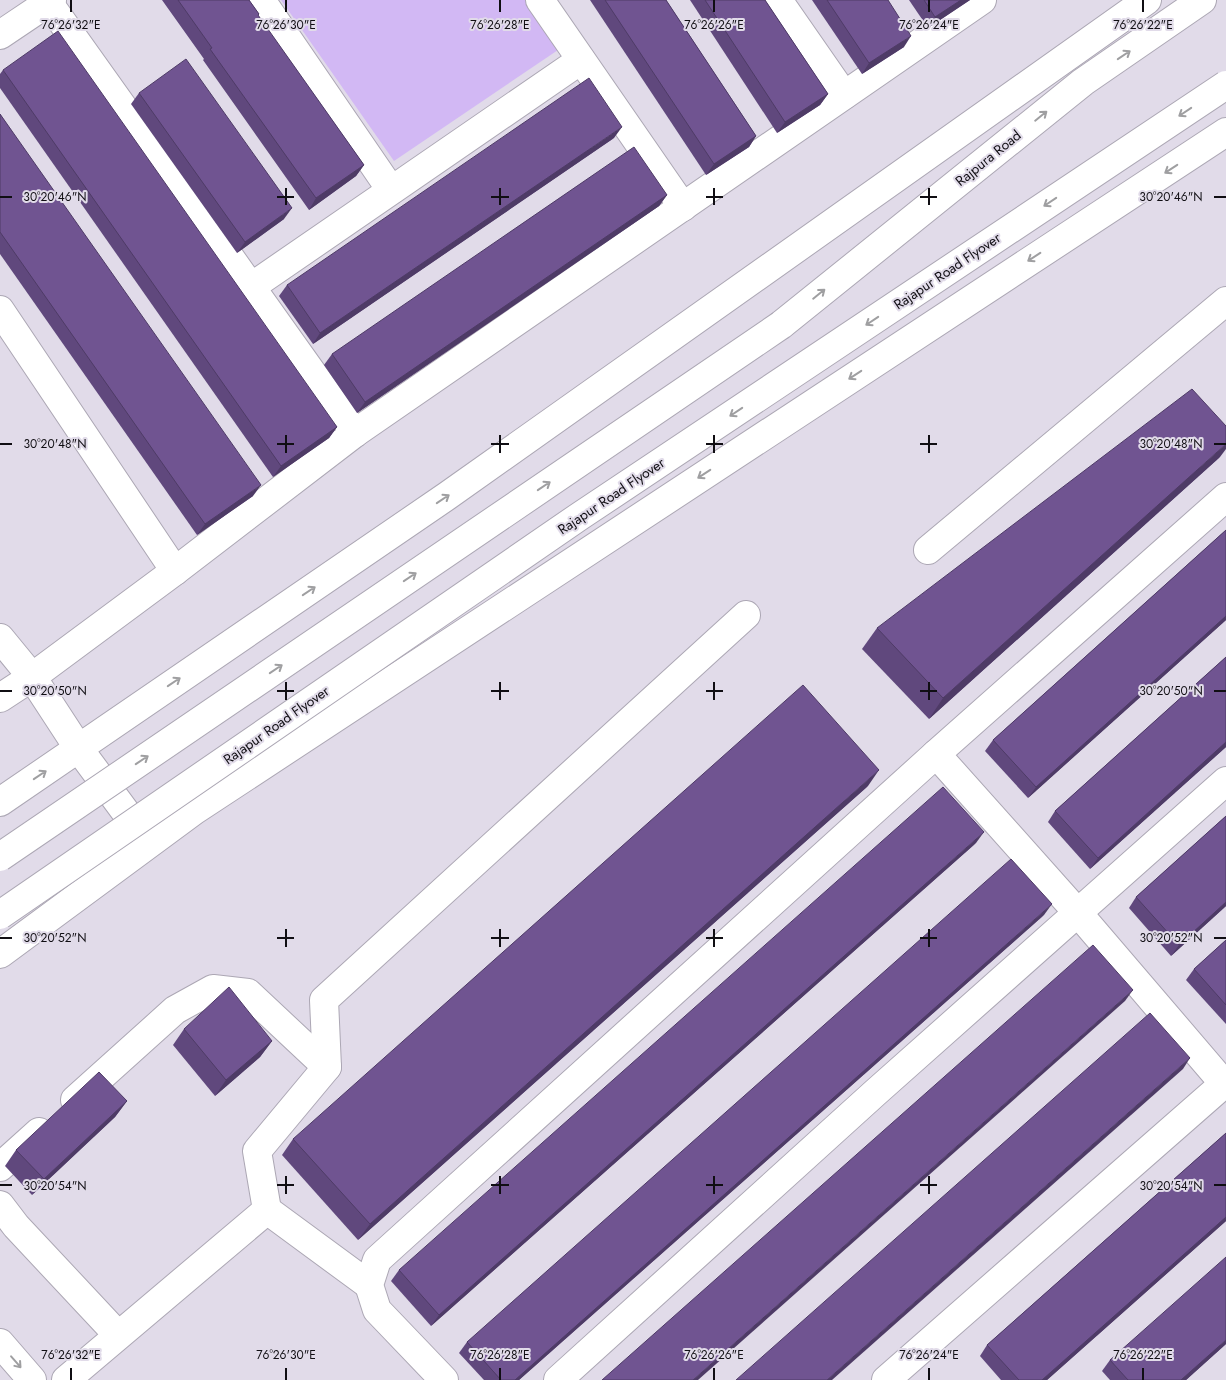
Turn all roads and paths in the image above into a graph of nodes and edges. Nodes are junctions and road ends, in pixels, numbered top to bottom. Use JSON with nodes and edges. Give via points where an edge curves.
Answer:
{"nodes":[{"id":1,"x":261,"y":0,"type":"edge"},
{"id":2,"x":540,"y":0,"type":"edge"},
{"id":3,"x":778,"y":0,"type":"edge"},
{"id":4,"x":982,"y":0,"type":"edge"},
{"id":5,"x":1147,"y":0,"type":"edge"},
{"id":6,"x":1202,"y":0,"type":"edge"},
{"id":7,"x":50,"y":1,"type":"edge"},
{"id":8,"x":0,"y":35,"type":"edge"},
{"id":9,"x":582,"y":60,"type":"junction"},
{"id":10,"x":1226,"y":84,"type":"edge"},
{"id":11,"x":844,"y":95,"type":"junction"},
{"id":12,"x":1223,"y":141,"type":"edge"},
{"id":13,"x":391,"y":190,"type":"junction"},
{"id":14,"x":683,"y":207,"type":"junction"},
{"id":15,"x":251,"y":287,"type":"junction"},
{"id":16,"x":1226,"y":301,"type":"edge"},
{"id":17,"x":0,"y":310,"type":"edge"},
{"id":18,"x":355,"y":433,"type":"junction"},
{"id":19,"x":1226,"y":498,"type":"edge"},
{"id":20,"x":928,"y":550,"type":"dead end"},
{"id":21,"x":175,"y":571,"type":"junction"},
{"id":22,"x":746,"y":615,"type":"dead end"},
{"id":23,"x":0,"y":638,"type":"edge"},
{"id":24,"x":32,"y":677,"type":"junction"},
{"id":25,"x":0,"y":698,"type":"edge"},
{"id":26,"x":79,"y":749,"type":"junction"},
{"id":27,"x":936,"y":754,"type":"junction"},
{"id":28,"x":1226,"y":781,"type":"edge"},
{"id":29,"x":0,"y":802,"type":"edge"},
{"id":30,"x":149,"y":844,"type":"junction"},
{"id":31,"x":0,"y":857,"type":"edge"},
{"id":32,"x":1078,"y":913,"type":"junction"},
{"id":33,"x":0,"y":915,"type":"edge"},
{"id":34,"x":0,"y":954,"type":"edge"},
{"id":35,"x":327,"y":1067,"type":"junction"},
{"id":36,"x":1225,"y":1084,"type":"edge"},
{"id":37,"x":0,"y":1167,"type":"edge"},
{"id":38,"x":0,"y":1206,"type":"edge"},
{"id":39,"x":267,"y":1210,"type":"junction"},
{"id":40,"x":368,"y":1285,"type":"junction"},
{"id":41,"x":118,"y":1335,"type":"junction"},
{"id":42,"x":0,"y":1343,"type":"edge"},
{"id":43,"x":904,"y":1374,"type":"edge"},
{"id":44,"x":32,"y":1380,"type":"edge"},
{"id":45,"x":66,"y":1380,"type":"edge"},
{"id":46,"x":444,"y":1380,"type":"edge"},
{"id":47,"x":558,"y":1380,"type":"edge"}],
"edges":[{"from":1,"to":13,"type":"main road"},
{"from":2,"to":9,"type":"main road"},
{"from":3,"to":11,"type":"main road"},
{"from":4,"to":11,"type":"main road"},
{"from":26,"to":5,"type":"main road","one_way":true,"via":[[447,496]]},
{"from":31,"to":6,"type":"main road","name":"Rajpura Road","one_way":true,"bridge":true,"via":[[781,325],[1083,82]]},
{"from":7,"to":8,"type":"main road"},
{"from":7,"to":15,"type":"main road"},
{"from":9,"to":13,"type":"main road"},
{"from":9,"to":14,"type":"main road"},
{"from":10,"to":33,"type":"main road","name":"Rajapur Road Flyover","one_way":true,"bridge":true,"via":[[571,522]]},
{"from":11,"to":14,"type":"main road"},
{"from":12,"to":30,"type":"main road","one_way":true,"via":[[211,800]]},
{"from":13,"to":15,"type":"main road"},
{"from":14,"to":18,"type":"main road"},
{"from":15,"to":18,"type":"main road"},
{"from":16,"to":20,"type":"main road"},
{"from":17,"to":21,"type":"main road"},
{"from":18,"to":21,"type":"main road"},
{"from":19,"to":27,"type":"main road"},
{"from":21,"to":24,"type":"main road"},
{"from":22,"to":35,"type":"main road","via":[[324,1000]]},
{"from":23,"to":24,"type":"main road"},
{"from":24,"to":25,"type":"main road"},
{"from":24,"to":26,"type":"main road"},
{"from":29,"to":26,"type":"main road","one_way":true},
{"from":26,"to":30,"type":"main road"},
{"from":27,"to":32,"type":"main road"},
{"from":27,"to":40,"type":"main road","via":[[377,1260]]},
{"from":28,"to":32,"type":"main road"},
{"from":30,"to":34,"type":"main road"},
{"from":32,"to":36,"type":"main road"},
{"from":32,"to":47,"type":"main road"},
{"from":35,"to":37,"type":"main road","via":[[248,993],[213,989],[175,1010]]},
{"from":35,"to":39,"type":"main road","via":[[257,1151]]},
{"from":36,"to":43,"type":"main road"},
{"from":38,"to":41,"type":"main road"},
{"from":39,"to":40,"type":"main road"},
{"from":39,"to":41,"type":"main road"},
{"from":40,"to":46,"type":"main road","via":[[377,1310]]},
{"from":41,"to":45,"type":"main road"},
{"from":42,"to":44,"type":"main road","one_way":true}]}
